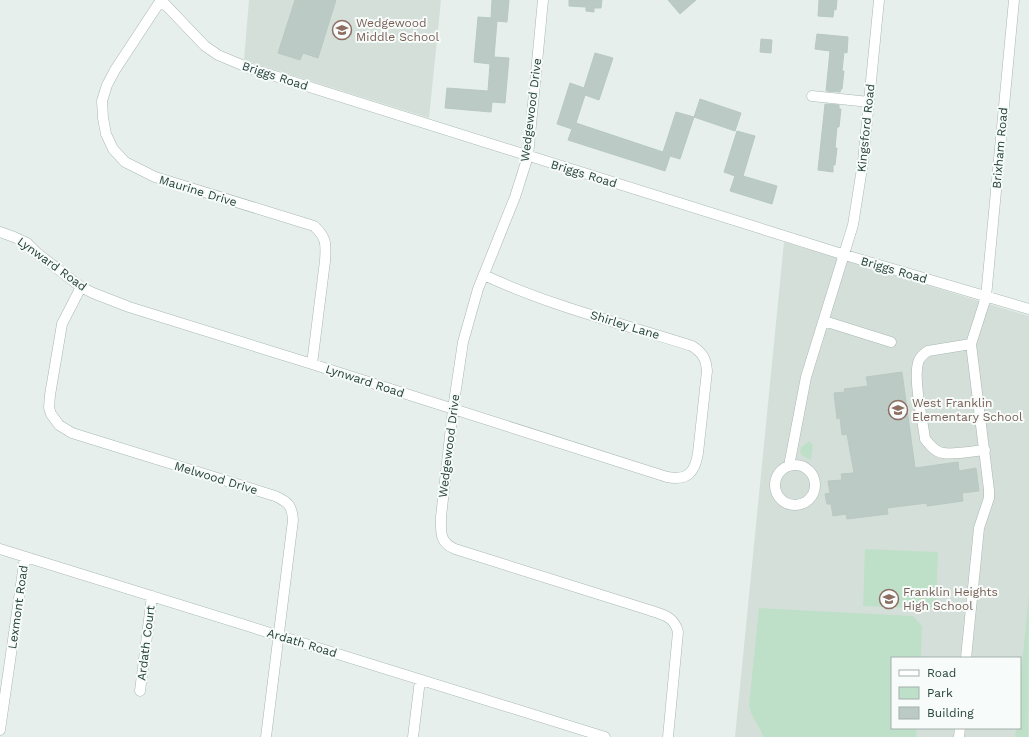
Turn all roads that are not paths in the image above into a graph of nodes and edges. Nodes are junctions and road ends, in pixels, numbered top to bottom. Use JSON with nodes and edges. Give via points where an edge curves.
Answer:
{"nodes":[{"id":1,"x":161,"y":0,"type":"edge"},
{"id":2,"x":543,"y":0,"type":"edge"},
{"id":3,"x":879,"y":0,"type":"edge"},
{"id":4,"x":1014,"y":0,"type":"edge"},
{"id":5,"x":812,"y":96,"type":"dead end"},
{"id":6,"x":869,"y":102,"type":"junction"},
{"id":7,"x":528,"y":156,"type":"junction"},
{"id":8,"x":0,"y":232,"type":"edge"},
{"id":9,"x":845,"y":255,"type":"junction"},
{"id":10,"x":484,"y":275,"type":"junction"},
{"id":11,"x":81,"y":287,"type":"junction"},
{"id":12,"x":986,"y":297,"type":"junction"},
{"id":13,"x":1029,"y":309,"type":"edge"},
{"id":14,"x":824,"y":321,"type":"junction"},
{"id":15,"x":891,"y":342,"type":"dead end"},
{"id":16,"x":971,"y":344,"type":"junction"},
{"id":17,"x":312,"y":364,"type":"junction"},
{"id":18,"x":453,"y":409,"type":"junction"},
{"id":19,"x":702,"y":419,"type":"joint"},
{"id":20,"x":985,"y":450,"type":"junction"},
{"id":21,"x":788,"y":466,"type":"dead end"},
{"id":22,"x":0,"y":549,"type":"edge"},
{"id":23,"x":25,"y":557,"type":"junction"},
{"id":24,"x":152,"y":596,"type":"junction"},
{"id":25,"x":278,"y":636,"type":"junction"},
{"id":26,"x":966,"y":657,"type":"edge"},
{"id":27,"x":420,"y":680,"type":"junction"},
{"id":28,"x":140,"y":690,"type":"dead end"},
{"id":29,"x":0,"y":730,"type":"edge"},
{"id":30,"x":266,"y":737,"type":"edge"},
{"id":31,"x":413,"y":737,"type":"edge"},
{"id":32,"x":605,"y":737,"type":"edge"},
{"id":33,"x":668,"y":737,"type":"edge"}],
"edges":[{"from":1,"to":7,"type":"street","name":"Briggs Road","via":[[205,46],[236,63]]},
{"from":1,"to":17,"type":"street","name":"Maurine Drive","via":[[107,85],[102,101],[102,118],[106,134],[125,162],[155,177],[314,226],[322,233],[326,247],[325,261]]},
{"from":2,"to":7,"type":"street","name":"Wedgewood Drive"},
{"from":3,"to":6,"type":"street","name":"Kingsford Road"},
{"from":4,"to":12,"type":"street","name":"Brixham Road"},
{"from":5,"to":6,"type":"street"},
{"from":6,"to":9,"type":"street","name":"Kingsford Road","via":[[863,162],[853,225]]},
{"from":7,"to":9,"type":"street","name":"Briggs Road"},
{"from":7,"to":10,"type":"street","name":"Wedgewood Drive","via":[[515,197]]},
{"from":8,"to":11,"type":"street","name":"Lynward Road","via":[[27,243]]},
{"from":9,"to":12,"type":"street","name":"Briggs Road"},
{"from":9,"to":14,"type":"street","name":"Kingsford Road"},
{"from":10,"to":18,"type":"street","name":"Wedgewood Drive","via":[[463,342]]},
{"from":10,"to":19,"type":"street","name":"Shirley Lane","via":[[532,296],[697,349],[706,362]]},
{"from":11,"to":17,"type":"street","name":"Lynward Road","via":[[129,308]]},
{"from":11,"to":25,"type":"street","name":"Melwood Drive","via":[[62,324],[50,395],[51,414],[58,425],[72,433],[285,500],[291,509],[293,520]]},
{"from":12,"to":13,"type":"street","name":"Briggs Road"},
{"from":12,"to":16,"type":"street","name":"Brixham Road"},
{"from":14,"to":15,"type":"street"},
{"from":14,"to":21,"type":"street","name":"Kingsford Road","via":[[806,377]]},
{"from":16,"to":20,"type":"street"},
{"from":16,"to":20,"type":"street","via":[[928,351],[924,354],[919,360],[917,388],[926,439],[930,446],[943,454]]},
{"from":17,"to":18,"type":"street","name":"Lynward Road"},
{"from":18,"to":19,"type":"street","name":"Lynward Road","via":[[674,479],[686,477],[694,469]]},
{"from":18,"to":33,"type":"street","name":"Wedgewood Drive","via":[[441,516],[443,541],[455,549],[649,610],[672,620],[678,632]]},
{"from":20,"to":26,"type":"street","via":[[989,498],[979,528]]},
{"from":22,"to":23,"type":"street","name":"Ardath Road"},
{"from":23,"to":24,"type":"street","name":"Ardath Road"},
{"from":23,"to":29,"type":"street","name":"Lexmont Road"},
{"from":24,"to":25,"type":"street","name":"Ardath Road"},
{"from":24,"to":28,"type":"street","name":"Ardath Court"},
{"from":25,"to":27,"type":"street","name":"Ardath Road"},
{"from":25,"to":30,"type":"street","name":"Melwood Drive"},
{"from":27,"to":31,"type":"street"},
{"from":27,"to":32,"type":"street","name":"Ardath Road"}]}
